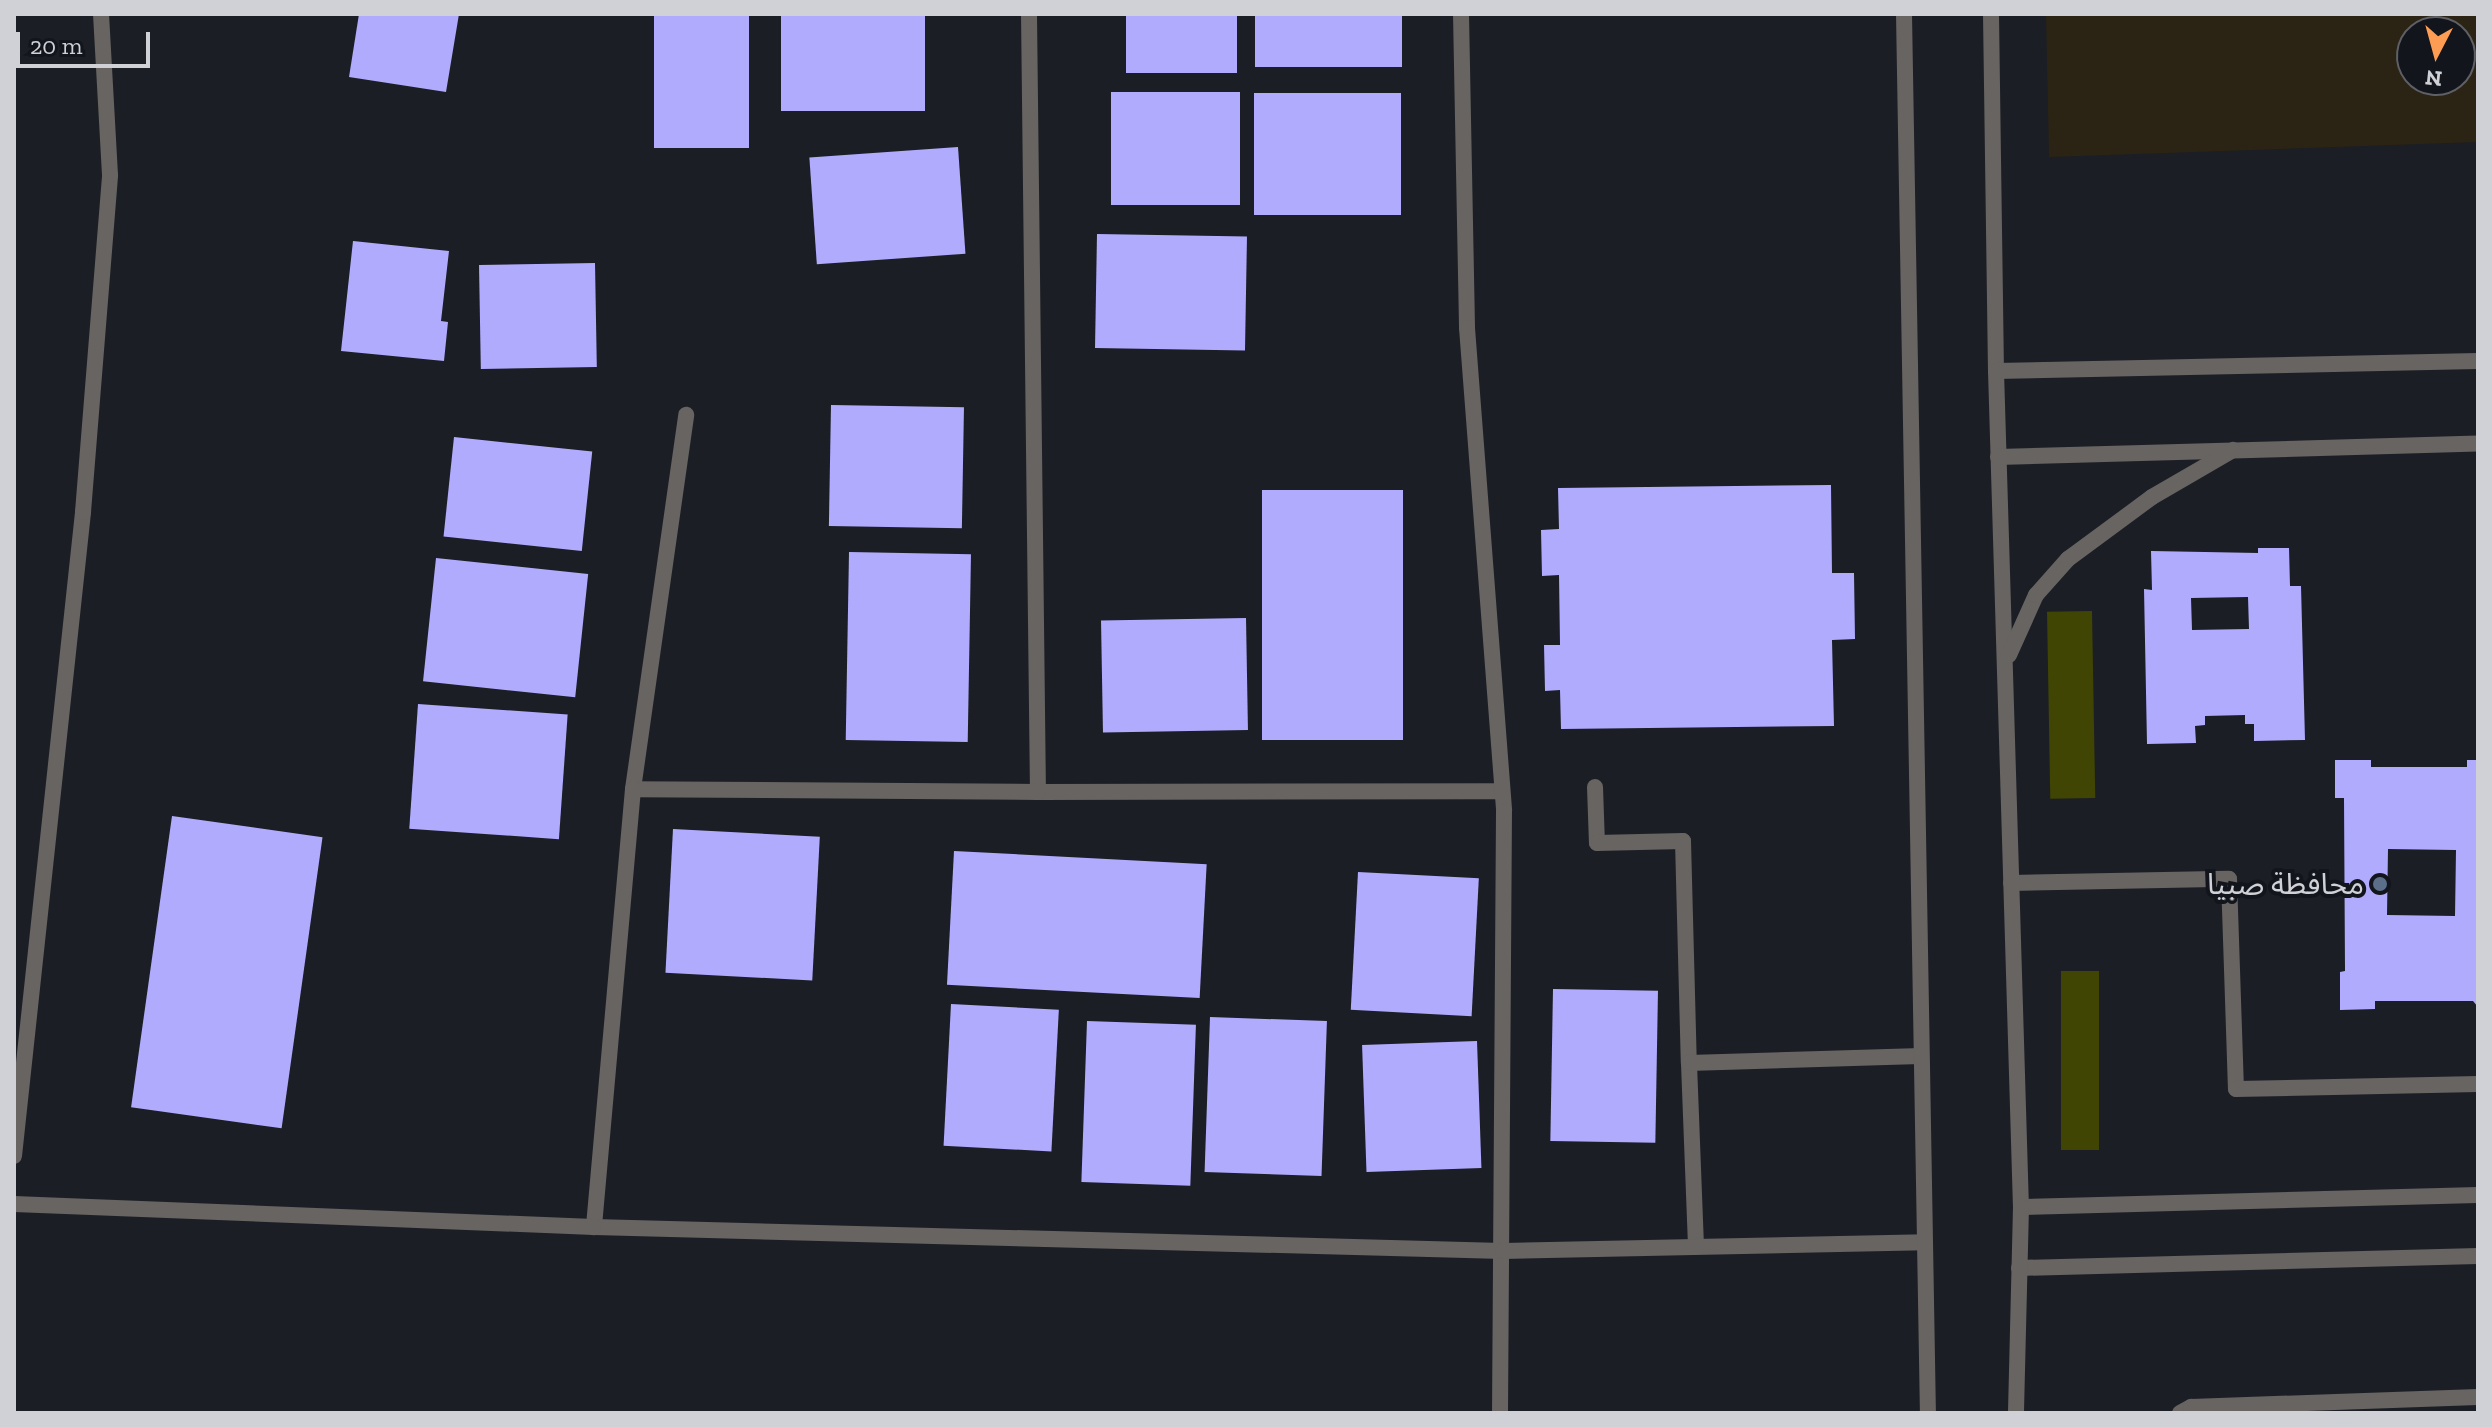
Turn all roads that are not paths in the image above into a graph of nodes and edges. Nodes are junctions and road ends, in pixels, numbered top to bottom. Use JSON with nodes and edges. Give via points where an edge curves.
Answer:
{"nodes":[{"id":1,"x":101,"y":14,"type":"edge"},
{"id":2,"x":1029,"y":14,"type":"edge"},
{"id":3,"x":1461,"y":14,"type":"edge"},
{"id":4,"x":1904,"y":14,"type":"edge"},
{"id":5,"x":1991,"y":14,"type":"edge"},
{"id":6,"x":2478,"y":361,"type":"edge"},
{"id":7,"x":1996,"y":371,"type":"junction"},
{"id":8,"x":686,"y":415,"type":"dead end"},
{"id":9,"x":2478,"y":444,"type":"edge"},
{"id":10,"x":2233,"y":450,"type":"junction"},
{"id":11,"x":1998,"y":457,"type":"junction"},
{"id":12,"x":2005,"y":668,"type":"junction"},
{"id":13,"x":1595,"y":787,"type":"dead end"},
{"id":14,"x":633,"y":789,"type":"junction"},
{"id":15,"x":1502,"y":791,"type":"junction"},
{"id":16,"x":1038,"y":792,"type":"junction"},
{"id":17,"x":2011,"y":883,"type":"junction"},
{"id":18,"x":1921,"y":1056,"type":"junction"},
{"id":19,"x":1689,"y":1063,"type":"junction"},
{"id":20,"x":2478,"y":1084,"type":"edge"},
{"id":21,"x":14,"y":1156,"type":"edge"},
{"id":22,"x":2478,"y":1195,"type":"edge"},
{"id":23,"x":14,"y":1204,"type":"edge"},
{"id":24,"x":2021,"y":1207,"type":"junction"},
{"id":25,"x":594,"y":1227,"type":"junction"},
{"id":26,"x":1925,"y":1242,"type":"junction"},
{"id":27,"x":1696,"y":1246,"type":"junction"},
{"id":28,"x":1503,"y":1251,"type":"junction"},
{"id":29,"x":2478,"y":1256,"type":"edge"},
{"id":30,"x":2019,"y":1268,"type":"junction"},
{"id":31,"x":2478,"y":1397,"type":"edge"},
{"id":32,"x":1500,"y":1413,"type":"edge"},
{"id":33,"x":1928,"y":1413,"type":"edge"},
{"id":34,"x":2016,"y":1413,"type":"edge"},
{"id":35,"x":2180,"y":1413,"type":"edge"}],
"edges":[{"from":1,"to":21,"type":"street","via":[[110,175],[83,512]]},
{"from":2,"to":16,"type":"street"},
{"from":3,"to":15,"type":"street","via":[[1467,328]]},
{"from":4,"to":18,"type":"street"},
{"from":5,"to":7,"type":"street"},
{"from":6,"to":7,"type":"street"},
{"from":7,"to":11,"type":"street"},
{"from":8,"to":14,"type":"street"},
{"from":9,"to":10,"type":"street"},
{"from":10,"to":11,"type":"street"},
{"from":10,"to":12,"type":"street","via":[[2152,497],[2068,559],[2020,620]]},
{"from":11,"to":12,"type":"street"},
{"from":12,"to":17,"type":"street"},
{"from":13,"to":19,"type":"street","via":[[1597,843],[1683,841]]},
{"from":14,"to":16,"type":"street"},
{"from":14,"to":25,"type":"street"},
{"from":15,"to":16,"type":"street"},
{"from":15,"to":28,"type":"street"},
{"from":17,"to":20,"type":"street","via":[[2229,879],[2236,1089]]},
{"from":17,"to":24,"type":"street"},
{"from":18,"to":19,"type":"street"},
{"from":18,"to":26,"type":"street"},
{"from":19,"to":27,"type":"street"},
{"from":22,"to":24,"type":"street"},
{"from":23,"to":25,"type":"street"},
{"from":24,"to":30,"type":"street"},
{"from":25,"to":28,"type":"street"},
{"from":26,"to":27,"type":"street"},
{"from":26,"to":33,"type":"street"},
{"from":27,"to":28,"type":"street"},
{"from":28,"to":32,"type":"street"},
{"from":29,"to":30,"type":"street"},
{"from":30,"to":34,"type":"street"},
{"from":31,"to":35,"type":"street","via":[[2191,1407]]}]}
